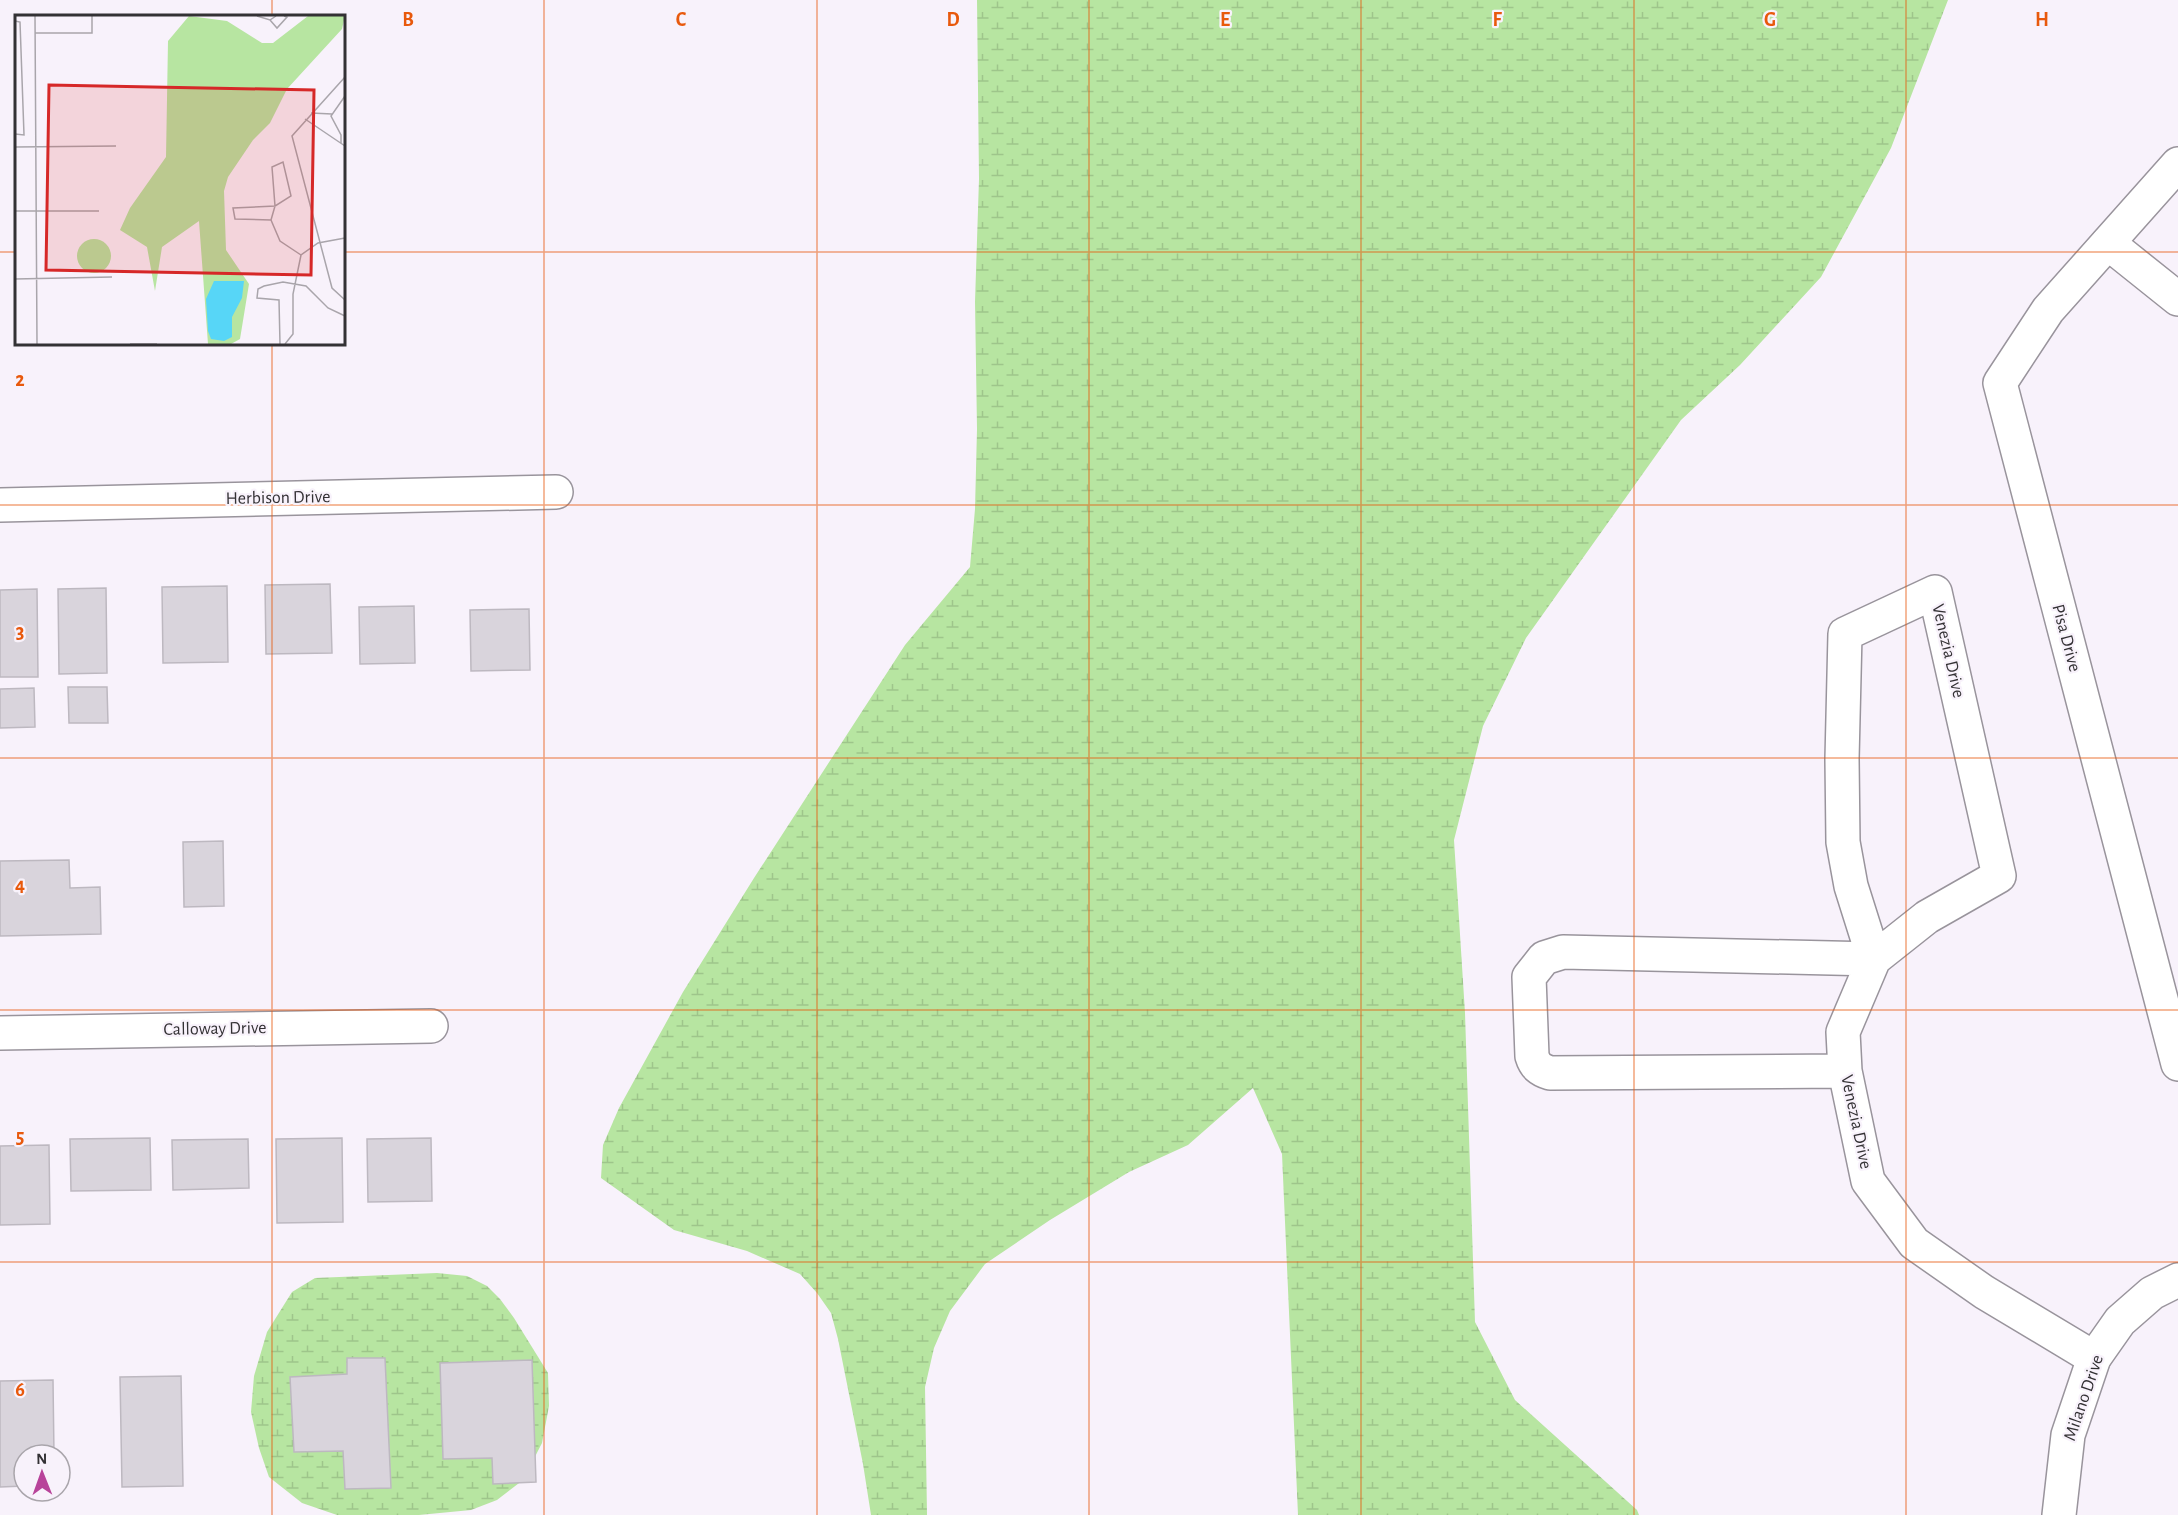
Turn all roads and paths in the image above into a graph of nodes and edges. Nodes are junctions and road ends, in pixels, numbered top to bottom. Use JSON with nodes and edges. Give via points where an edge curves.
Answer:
{"nodes":[{"id":1,"x":2178,"y":164,"type":"edge"},
{"id":2,"x":2167,"y":189,"type":"edge"},
{"id":3,"x":2108,"y":243,"type":"junction"},
{"id":4,"x":2178,"y":299,"type":"edge"},
{"id":5,"x":556,"y":492,"type":"dead end"},
{"id":6,"x":0,"y":505,"type":"edge"},
{"id":7,"x":1874,"y":959,"type":"junction"},
{"id":8,"x":431,"y":1026,"type":"dead end"},
{"id":9,"x":0,"y":1033,"type":"edge"},
{"id":10,"x":2178,"y":1064,"type":"edge"},
{"id":11,"x":1845,"y":1071,"type":"junction"},
{"id":12,"x":2178,"y":1280,"type":"edge"},
{"id":13,"x":2094,"y":1358,"type":"junction"},
{"id":14,"x":2059,"y":1515,"type":"edge"}],
"edges":[{"from":1,"to":2,"type":"street","name":"Pisa Drive"},
{"from":2,"to":3,"type":"street","name":"Pisa Drive"},
{"from":3,"to":4,"type":"street"},
{"from":3,"to":10,"type":"street","name":"Pisa Drive","via":[[2048,309],[2000,383]]},
{"from":5,"to":6,"type":"street","name":"Herbison Drive"},
{"from":7,"to":7,"type":"street","name":"Venezia Drive","via":[[1927,917],[1999,876],[1935,592],[1845,634],[1843,842],[1851,886]]},
{"from":7,"to":11,"type":"street","name":"Venezia Drive","via":[[1842,1032]]},
{"from":7,"to":11,"type":"street","via":[[1563,952],[1544,958],[1529,977],[1532,1056],[1534,1065],[1542,1071]]},
{"from":8,"to":9,"type":"street","name":"Calloway Drive"},
{"from":11,"to":13,"type":"street","name":"Venezia Drive","via":[[1868,1181],[1914,1243],[1984,1292]]},
{"from":12,"to":13,"type":"street","name":"Milano Drive","via":[[2152,1293],[2120,1321]]},
{"from":13,"to":14,"type":"street","name":"Milano Drive","via":[[2068,1435]]}]}
